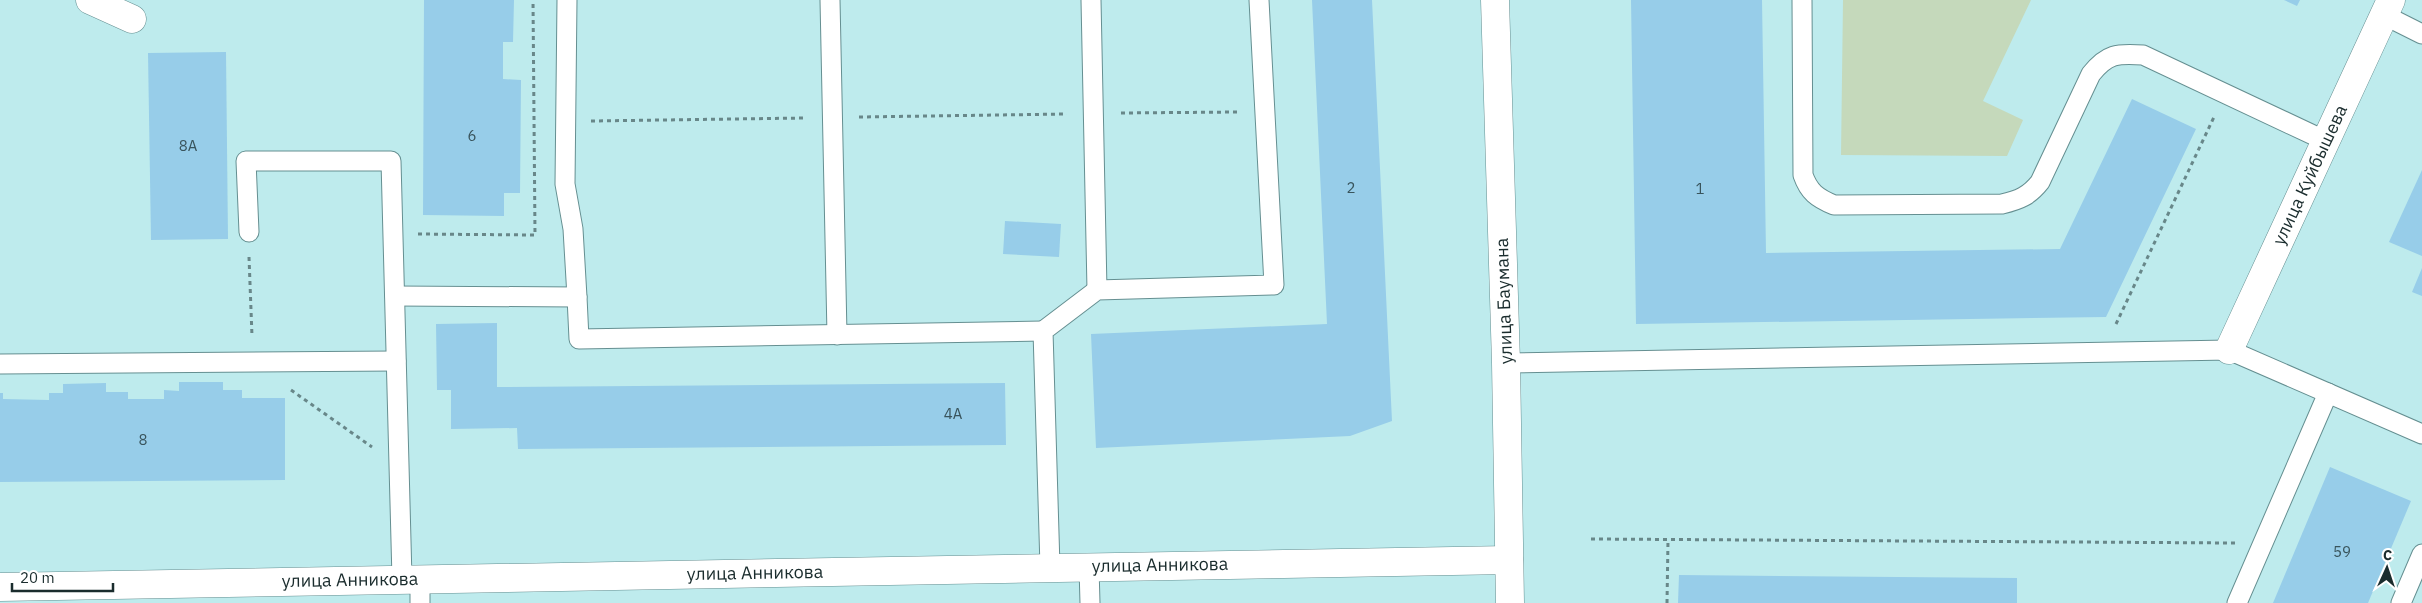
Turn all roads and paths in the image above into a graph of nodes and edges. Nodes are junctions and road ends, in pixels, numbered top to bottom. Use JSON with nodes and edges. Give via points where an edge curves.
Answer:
{"nodes":[{"id":1,"x":90,"y":0,"type":"edge"},
{"id":2,"x":533,"y":0,"type":"edge"},
{"id":3,"x":567,"y":0,"type":"edge"},
{"id":4,"x":830,"y":0,"type":"edge"},
{"id":5,"x":1091,"y":0,"type":"edge"},
{"id":6,"x":1259,"y":0,"type":"edge"},
{"id":7,"x":1494,"y":0,"type":"edge"},
{"id":8,"x":1802,"y":0,"type":"edge"},
{"id":9,"x":2388,"y":8,"type":"edge"},
{"id":10,"x":132,"y":19,"type":"dead end"},
{"id":11,"x":2422,"y":34,"type":"edge"},
{"id":12,"x":2225,"y":94,"type":"junction"},
{"id":13,"x":1265,"y":111,"type":"junction"},
{"id":14,"x":1094,"y":114,"type":"junction"},
{"id":15,"x":832,"y":118,"type":"junction"},
{"id":16,"x":566,"y":121,"type":"junction"},
{"id":17,"x":2326,"y":141,"type":"junction"},
{"id":18,"x":249,"y":232,"type":"joint"},
{"id":19,"x":393,"y":234,"type":"junction"},
{"id":20,"x":1097,"y":290,"type":"junction"},
{"id":21,"x":394,"y":296,"type":"junction"},
{"id":22,"x":577,"y":297,"type":"junction"},
{"id":23,"x":1043,"y":331,"type":"junction"},
{"id":24,"x":836,"y":335,"type":"junction"},
{"id":25,"x":2229,"y":350,"type":"junction"},
{"id":26,"x":2103,"y":352,"type":"junction"},
{"id":27,"x":396,"y":361,"type":"junction"},
{"id":28,"x":252,"y":362,"type":"junction"},
{"id":29,"x":1506,"y":363,"type":"junction"},
{"id":30,"x":0,"y":364,"type":"edge"},
{"id":31,"x":2328,"y":394,"type":"junction"},
{"id":32,"x":2422,"y":434,"type":"edge"},
{"id":33,"x":399,"y":467,"type":"junction"},
{"id":34,"x":1591,"y":539,"type":"dead end"},
{"id":35,"x":1668,"y":540,"type":"junction"},
{"id":36,"x":2263,"y":543,"type":"junction"},
{"id":37,"x":2422,"y":554,"type":"edge"},
{"id":38,"x":1509,"y":560,"type":"junction"},
{"id":39,"x":1050,"y":567,"type":"junction"},
{"id":40,"x":1089,"y":567,"type":"junction"},
{"id":41,"x":0,"y":587,"type":"edge"},
{"id":42,"x":414,"y":587,"type":"edge"},
{"id":43,"x":1090,"y":603,"type":"edge"},
{"id":44,"x":1510,"y":603,"type":"edge"},
{"id":45,"x":1667,"y":603,"type":"edge"},
{"id":46,"x":2237,"y":603,"type":"edge"},
{"id":47,"x":2401,"y":603,"type":"edge"}],
"edges":[{"from":1,"to":10,"type":"street"},
{"from":2,"to":19,"type":"path","via":[[535,235]]},
{"from":3,"to":16,"type":"lane"},
{"from":4,"to":15,"type":"lane"},
{"from":5,"to":14,"type":"lane"},
{"from":6,"to":13,"type":"lane"},
{"from":7,"to":29,"type":"street","name":"улица Баумана"},
{"from":8,"to":12,"type":"lane","via":[[1803,175],[1808,189],[1819,199],[1834,205],[2002,204],[2019,200],[2032,193],[2040,182],[2091,74],[2101,61],[2123,53],[2143,56]]},
{"from":9,"to":11,"type":"lane"},
{"from":9,"to":17,"type":"street","name":"улица Куйбышева"},
{"from":12,"to":17,"type":"lane"},
{"from":12,"to":26,"type":"path"},
{"from":13,"to":14,"type":"path"},
{"from":13,"to":20,"type":"lane","via":[[1274,285]]},
{"from":14,"to":15,"type":"path"},
{"from":14,"to":20,"type":"lane"},
{"from":15,"to":16,"type":"path"},
{"from":15,"to":24,"type":"lane"},
{"from":16,"to":22,"type":"lane","via":[[565,184],[573,229]]},
{"from":17,"to":25,"type":"street","name":"улица Куйбышева"},
{"from":18,"to":19,"type":"lane","via":[[246,161],[391,161]]},
{"from":18,"to":28,"type":"path"},
{"from":19,"to":21,"type":"lane"},
{"from":20,"to":23,"type":"lane"},
{"from":21,"to":22,"type":"lane"},
{"from":21,"to":27,"type":"lane"},
{"from":22,"to":24,"type":"lane","via":[[579,339]]},
{"from":23,"to":24,"type":"lane"},
{"from":23,"to":39,"type":"lane"},
{"from":25,"to":26,"type":"lane"},
{"from":25,"to":31,"type":"lane"},
{"from":26,"to":29,"type":"lane"},
{"from":27,"to":28,"type":"lane"},
{"from":27,"to":33,"type":"lane"},
{"from":28,"to":30,"type":"lane"},
{"from":28,"to":33,"type":"path"},
{"from":29,"to":38,"type":"street","name":"улица Баумана"},
{"from":31,"to":32,"type":"lane"},
{"from":31,"to":36,"type":"lane"},
{"from":33,"to":42,"type":"lane"},
{"from":34,"to":35,"type":"path"},
{"from":35,"to":36,"type":"path"},
{"from":35,"to":45,"type":"path"},
{"from":36,"to":46,"type":"lane"},
{"from":37,"to":47,"type":"lane"},
{"from":38,"to":40,"type":"street","name":"улица Анникова"},
{"from":38,"to":44,"type":"street","name":"улица Баумана"},
{"from":39,"to":40,"type":"street","name":"улица Анникова"},
{"from":39,"to":42,"type":"street","name":"улица Анникова"},
{"from":40,"to":43,"type":"lane"},
{"from":41,"to":42,"type":"street","name":"улица Анникова"}]}
